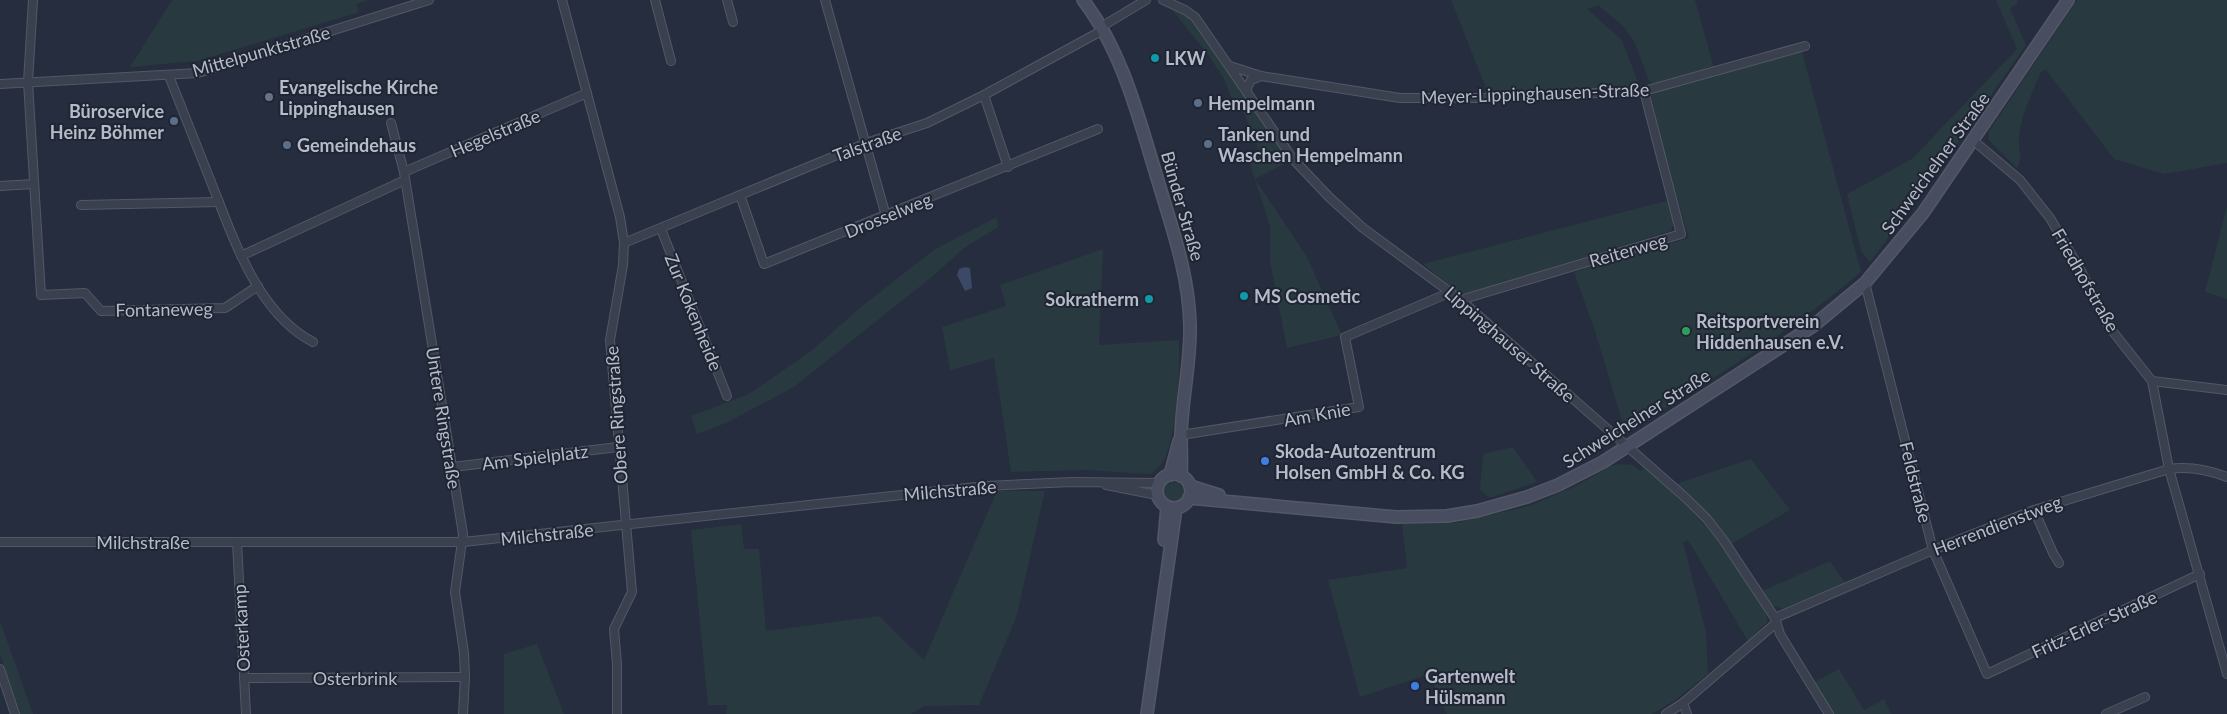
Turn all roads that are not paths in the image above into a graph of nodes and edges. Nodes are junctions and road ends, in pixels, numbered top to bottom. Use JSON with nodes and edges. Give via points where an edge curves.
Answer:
{"nodes":[{"id":1,"x":33,"y":0,"type":"edge"},
{"id":2,"x":429,"y":0,"type":"edge"},
{"id":3,"x":562,"y":0,"type":"edge"},
{"id":4,"x":655,"y":0,"type":"edge"},
{"id":5,"x":727,"y":0,"type":"edge"},
{"id":6,"x":825,"y":0,"type":"edge"},
{"id":7,"x":1083,"y":0,"type":"edge"},
{"id":8,"x":1146,"y":0,"type":"edge"},
{"id":9,"x":1163,"y":0,"type":"edge"},
{"id":10,"x":2068,"y":0,"type":"edge"},
{"id":11,"x":733,"y":22,"type":"dead end"},
{"id":12,"x":1102,"y":28,"type":"junction"},
{"id":13,"x":1805,"y":46,"type":"dead end"},
{"id":14,"x":671,"y":61,"type":"dead end"},
{"id":15,"x":1230,"y":66,"type":"junction"},
{"id":16,"x":169,"y":76,"type":"junction"},
{"id":17,"x":1261,"y":76,"type":"junction"},
{"id":18,"x":28,"y":82,"type":"junction"},
{"id":19,"x":0,"y":84,"type":"edge"},
{"id":20,"x":1246,"y":90,"type":"junction"},
{"id":21,"x":1644,"y":91,"type":"junction"},
{"id":22,"x":587,"y":93,"type":"junction"},
{"id":23,"x":984,"y":95,"type":"junction"},
{"id":24,"x":391,"y":123,"type":"dead end"},
{"id":25,"x":1098,"y":129,"type":"dead end"},
{"id":26,"x":1974,"y":141,"type":"junction"},
{"id":27,"x":866,"y":143,"type":"junction"},
{"id":28,"x":1008,"y":167,"type":"junction"},
{"id":29,"x":404,"y":176,"type":"junction"},
{"id":30,"x":34,"y":184,"type":"junction"},
{"id":31,"x":0,"y":186,"type":"edge"},
{"id":32,"x":740,"y":195,"type":"junction"},
{"id":33,"x":219,"y":202,"type":"junction"},
{"id":34,"x":81,"y":205,"type":"dead end"},
{"id":35,"x":886,"y":216,"type":"junction"},
{"id":36,"x":661,"y":229,"type":"junction"},
{"id":37,"x":624,"y":243,"type":"junction"},
{"id":38,"x":241,"y":256,"type":"junction"},
{"id":39,"x":1865,"y":283,"type":"junction"},
{"id":40,"x":258,"y":286,"type":"junction"},
{"id":41,"x":1451,"y":292,"type":"junction"},
{"id":42,"x":1462,"y":301,"type":"junction"},
{"id":43,"x":313,"y":342,"type":"dead end"},
{"id":44,"x":2152,"y":381,"type":"junction"},
{"id":45,"x":2227,"y":390,"type":"edge"},
{"id":46,"x":728,"y":396,"type":"dead end"},
{"id":47,"x":1181,"y":435,"type":"junction"},
{"id":48,"x":618,"y":447,"type":"junction"},
{"id":49,"x":1627,"y":447,"type":"junction"},
{"id":50,"x":453,"y":467,"type":"junction"},
{"id":51,"x":2169,"y":468,"type":"junction"},
{"id":52,"x":1176,"y":476,"type":"junction"},
{"id":53,"x":2227,"y":477,"type":"edge"},
{"id":54,"x":1092,"y":482,"type":"junction"},
{"id":55,"x":1159,"y":483,"type":"junction"},
{"id":56,"x":1190,"y":492,"type":"junction"},
{"id":57,"x":1157,"y":495,"type":"junction"},
{"id":58,"x":1171,"y":507,"type":"junction"},
{"id":59,"x":2034,"y":510,"type":"junction"},
{"id":60,"x":625,"y":526,"type":"junction"},
{"id":61,"x":0,"y":542,"type":"edge"},
{"id":62,"x":237,"y":542,"type":"junction"},
{"id":63,"x":463,"y":542,"type":"junction"},
{"id":64,"x":1933,"y":550,"type":"junction"},
{"id":65,"x":2060,"y":563,"type":"dead end"},
{"id":66,"x":2200,"y":574,"type":"junction"},
{"id":67,"x":1776,"y":620,"type":"junction"},
{"id":68,"x":0,"y":669,"type":"edge"},
{"id":69,"x":1988,"y":674,"type":"joint"},
{"id":70,"x":2227,"y":674,"type":"edge"},
{"id":71,"x":244,"y":678,"type":"junction"},
{"id":72,"x":465,"y":678,"type":"junction"},
{"id":73,"x":2145,"y":697,"type":"dead end"},
{"id":74,"x":1683,"y":704,"type":"junction"},
{"id":75,"x":15,"y":714,"type":"edge"},
{"id":76,"x":246,"y":714,"type":"edge"},
{"id":77,"x":463,"y":714,"type":"edge"},
{"id":78,"x":617,"y":714,"type":"edge"},
{"id":79,"x":1147,"y":714,"type":"edge"},
{"id":80,"x":1666,"y":714,"type":"edge"},
{"id":81,"x":1687,"y":714,"type":"edge"},
{"id":82,"x":1828,"y":714,"type":"edge"},
{"id":83,"x":2106,"y":714,"type":"edge"}],
"edges":[{"from":1,"to":18,"type":"street"},
{"from":2,"to":16,"type":"street","name":"Mittelpunktstraße","via":[[198,72]]},
{"from":3,"to":22,"type":"street","name":"Obere Ringstraße"},
{"from":4,"to":14,"type":"street"},
{"from":5,"to":11,"type":"street"},
{"from":6,"to":27,"type":"street"},
{"from":7,"to":12,"type":"street","name":"Bünder Straße"},
{"from":8,"to":12,"type":"street"},
{"from":9,"to":15,"type":"street","name":"Lippinghauser Straße","via":[[1195,17]]},
{"from":10,"to":26,"type":"street","name":"Schweichelner Straße"},
{"from":12,"to":23,"type":"street","name":"Talstraße"},
{"from":12,"to":47,"type":"street","name":"Bünder Straße","via":[[1133,101],[1176,241],[1186,286],[1189,360]]},
{"from":13,"to":21,"type":"street","name":"Meyer-Lippinghausen-Straße"},
{"from":15,"to":17,"type":"street","name":"Meyer-Lippinghausen-Straße"},
{"from":15,"to":20,"type":"street","name":"Lippinghauser Straße"},
{"from":16,"to":18,"type":"street","name":"Mittelpunktstraße"},
{"from":16,"to":33,"type":"street"},
{"from":17,"to":20,"type":"street","via":[[1251,80]]},
{"from":17,"to":21,"type":"street","name":"Meyer-Lippinghausen-Straße","via":[[1400,98]]},
{"from":18,"to":19,"type":"street","name":"Mittelpunktstraße"},
{"from":18,"to":30,"type":"street"},
{"from":20,"to":41,"type":"street","name":"Lippinghauser Straße","via":[[1293,159],[1329,196],[1363,228]]},
{"from":21,"to":42,"type":"street","name":"Reiterweg","via":[[1681,234]]},
{"from":22,"to":29,"type":"street","name":"Hegelstraße"},
{"from":22,"to":37,"type":"street","name":"Obere Ringstraße"},
{"from":23,"to":27,"type":"street","name":"Talstraße","via":[[927,123]]},
{"from":23,"to":28,"type":"street"},
{"from":24,"to":29,"type":"street","name":"Untere Ringstraße"},
{"from":25,"to":28,"type":"street","name":"Drosselweg"},
{"from":26,"to":39,"type":"street","name":"Schweichelner Straße","via":[[1923,213]]},
{"from":26,"to":44,"type":"street","name":"Friedhofstraße","via":[[2020,180],[2050,218],[2110,328]]},
{"from":27,"to":32,"type":"street","name":"Talstraße"},
{"from":27,"to":35,"type":"street"},
{"from":28,"to":35,"type":"street","name":"Drosselweg"},
{"from":29,"to":38,"type":"street","name":"Hegelstraße"},
{"from":29,"to":50,"type":"street","name":"Untere Ringstraße"},
{"from":30,"to":31,"type":"street"},
{"from":30,"to":40,"type":"street","name":"Fontaneweg","via":[[41,295],[85,293],[101,311],[226,308]]},
{"from":32,"to":35,"type":"street","name":"Drosselweg","via":[[764,264]]},
{"from":32,"to":36,"type":"street","name":"Talstraße"},
{"from":33,"to":34,"type":"street"},
{"from":33,"to":38,"type":"street"},
{"from":36,"to":37,"type":"street","name":"Talstraße"},
{"from":36,"to":46,"type":"street","name":"Zur Kokenheide"},
{"from":37,"to":48,"type":"street","name":"Obere Ringstraße","via":[[610,340]]},
{"from":38,"to":40,"type":"street"},
{"from":39,"to":49,"type":"street","name":"Schweichelner Straße","via":[[1813,326]]},
{"from":39,"to":64,"type":"street","name":"Feldstraße"},
{"from":40,"to":43,"type":"street","via":[[297,333]]},
{"from":41,"to":42,"type":"street","name":"Lippinghauser Straße"},
{"from":41,"to":47,"type":"street","name":"Am Knie","via":[[1345,338],[1359,407]]},
{"from":42,"to":49,"type":"street","name":"Lippinghauser Straße"},
{"from":44,"to":45,"type":"street"},
{"from":44,"to":51,"type":"street","name":"Friedhofstraße"},
{"from":47,"to":52,"type":"street","name":"Bünder Straße","via":[[1183,452]]},
{"from":48,"to":50,"type":"street","name":"Am Spielplatz"},
{"from":48,"to":60,"type":"street","name":"Obere Ringstraße"},
{"from":49,"to":56,"type":"street","name":"Schweichelner Straße","via":[[1558,485],[1499,506],[1462,514],[1396,517]]},
{"from":49,"to":67,"type":"street","name":"Lippinghauser Straße","via":[[1707,519]]},
{"from":50,"to":63,"type":"street","name":"Untere Ringstraße"},
{"from":51,"to":53,"type":"street","name":"Herrendienstweg","via":[[2197,469]]},
{"from":51,"to":59,"type":"street","name":"Herrendienstweg"},
{"from":51,"to":66,"type":"street","name":"Friedhofstraße"},
{"from":52,"to":55,"type":"street"},
{"from":52,"to":56,"type":"street"},
{"from":54,"to":55,"type":"street","name":"Milchstraße"},
{"from":54,"to":57,"type":"street","name":"Milchstraße"},
{"from":54,"to":60,"type":"street","name":"Milchstraße","via":[[986,486]]},
{"from":55,"to":57,"type":"street"},
{"from":56,"to":58,"type":"street","via":[[1184,505]]},
{"from":57,"to":58,"type":"street"},
{"from":58,"to":79,"type":"street"},
{"from":59,"to":64,"type":"street","name":"Herrendienstweg"},
{"from":59,"to":65,"type":"street"},
{"from":60,"to":63,"type":"street","name":"Milchstraße"},
{"from":60,"to":78,"type":"street","name":"Obere Ringstraße","via":[[632,592],[614,629]]},
{"from":61,"to":62,"type":"street","name":"Milchstraße"},
{"from":62,"to":63,"type":"street","name":"Milchstraße"},
{"from":62,"to":71,"type":"street","name":"Osterkamp"},
{"from":63,"to":72,"type":"street","name":"Untere Ringstraße","via":[[455,592]]},
{"from":64,"to":67,"type":"street","name":"Herrendienstweg"},
{"from":64,"to":69,"type":"street","name":"Feldstraße"},
{"from":66,"to":69,"type":"street","name":"Fritz-Erler-Straße"},
{"from":66,"to":70,"type":"street","name":"Friedhofstraße"},
{"from":67,"to":74,"type":"street","name":"Herrendienstweg"},
{"from":67,"to":82,"type":"street","name":"Lippinghauser Straße","via":[[1789,650]]},
{"from":68,"to":75,"type":"street"},
{"from":71,"to":72,"type":"street","name":"Osterbrink"},
{"from":71,"to":76,"type":"street","name":"Osterkamp"},
{"from":72,"to":77,"type":"street","name":"Untere Ringstraße"},
{"from":73,"to":83,"type":"street"},
{"from":74,"to":80,"type":"street","name":"Herrendienstweg"},
{"from":74,"to":81,"type":"street"}]}
